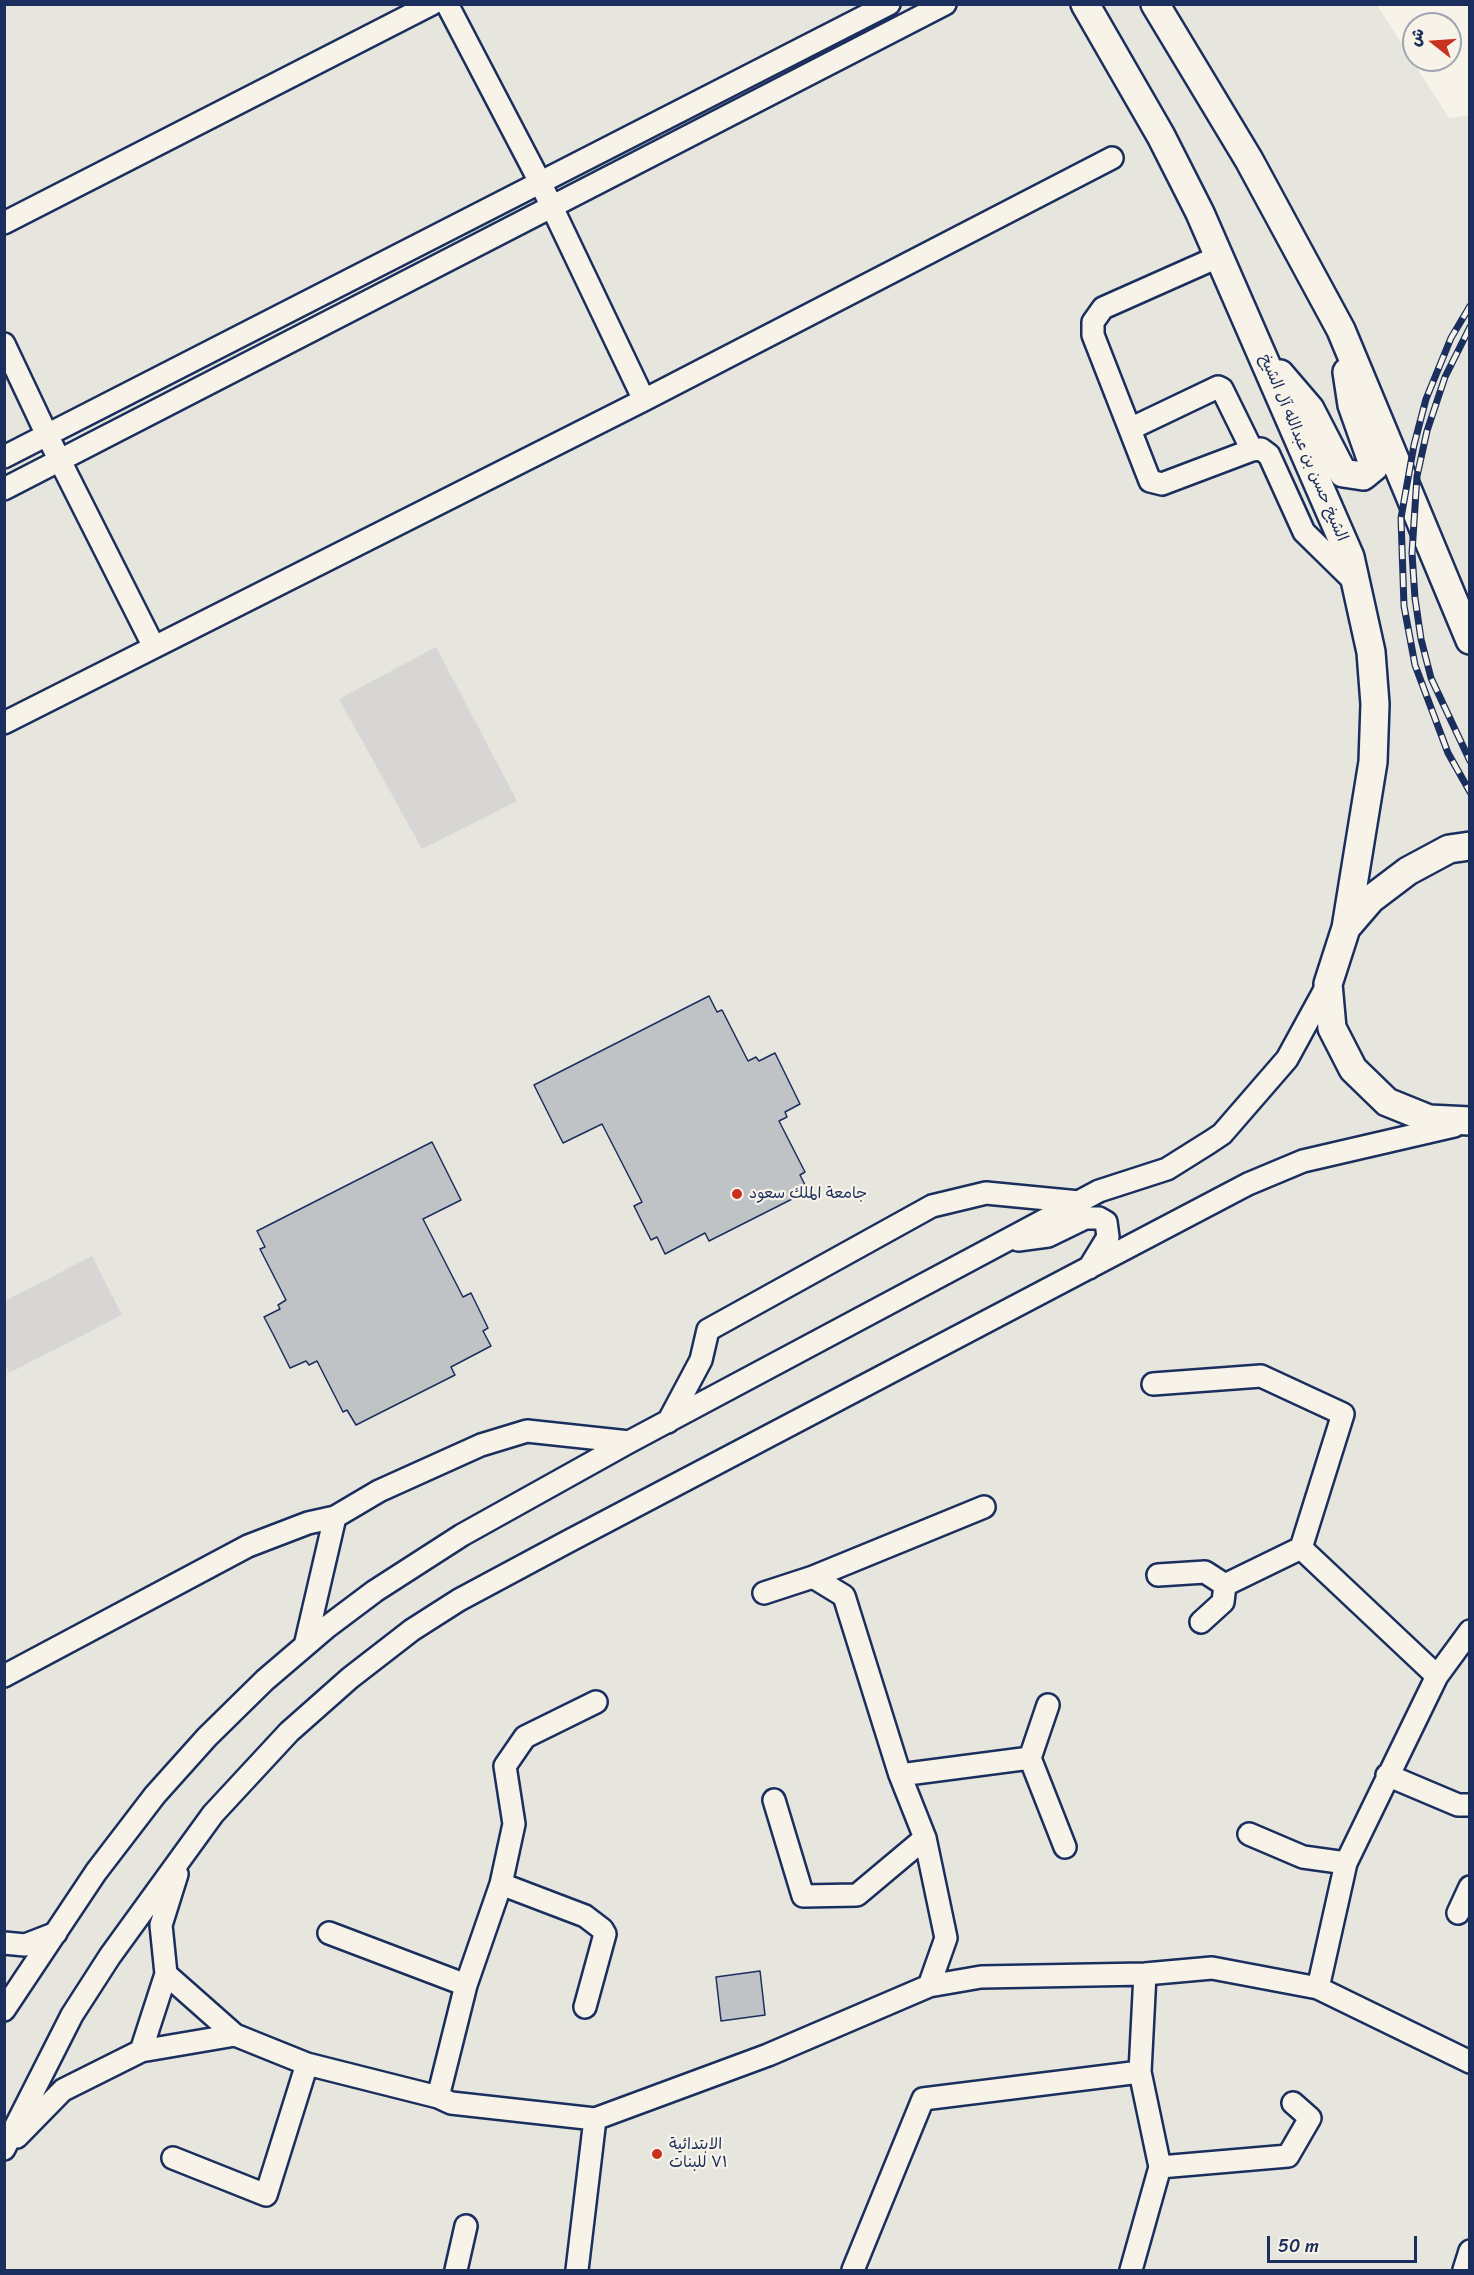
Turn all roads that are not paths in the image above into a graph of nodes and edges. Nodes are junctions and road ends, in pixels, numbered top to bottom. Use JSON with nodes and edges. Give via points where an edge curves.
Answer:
{"nodes":[{"id":1,"x":432,"y":4,"type":"edge"},
{"id":2,"x":447,"y":4,"type":"edge"},
{"id":3,"x":889,"y":4,"type":"edge"},
{"id":4,"x":945,"y":4,"type":"edge"},
{"id":5,"x":1085,"y":4,"type":"edge"},
{"id":6,"x":1155,"y":4,"type":"edge"},
{"id":7,"x":1112,"y":158,"type":"dead end"},
{"id":8,"x":540,"y":182,"type":"junction"},
{"id":9,"x":552,"y":208,"type":"junction"},
{"id":10,"x":4,"y":223,"type":"edge"},
{"id":11,"x":1220,"y":256,"type":"junction"},
{"id":12,"x":1341,"y":330,"type":"junction"},
{"id":13,"x":4,"y":344,"type":"edge"},
{"id":14,"x":1262,"y":352,"type":"junction"},
{"id":15,"x":644,"y":400,"type":"junction"},
{"id":16,"x":1130,"y":429,"type":"junction"},
{"id":17,"x":47,"y":435,"type":"junction"},
{"id":18,"x":1252,"y":450,"type":"junction"},
{"id":19,"x":4,"y":457,"type":"edge"},
{"id":20,"x":60,"y":460,"type":"junction"},
{"id":21,"x":4,"y":489,"type":"edge"},
{"id":22,"x":1356,"y":584,"type":"junction"},
{"id":23,"x":1470,"y":640,"type":"edge"},
{"id":24,"x":154,"y":647,"type":"junction"},
{"id":25,"x":4,"y":723,"type":"edge"},
{"id":26,"x":1470,"y":846,"type":"edge"},
{"id":27,"x":1347,"y":928,"type":"junction"},
{"id":28,"x":1328,"y":984,"type":"junction"},
{"id":29,"x":1470,"y":1121,"type":"edge"},
{"id":30,"x":1079,"y":1202,"type":"junction"},
{"id":31,"x":1005,"y":1241,"type":"junction"},
{"id":32,"x":1089,"y":1268,"type":"junction"},
{"id":33,"x":1153,"y":1384,"type":"dead end"},
{"id":34,"x":668,"y":1422,"type":"junction"},
{"id":35,"x":629,"y":1442,"type":"junction"},
{"id":36,"x":984,"y":1507,"type":"dead end"},
{"id":37,"x":335,"y":1517,"type":"junction"},
{"id":38,"x":1301,"y":1548,"type":"junction"},
{"id":39,"x":1158,"y":1575,"type":"dead end"},
{"id":40,"x":813,"y":1576,"type":"junction"},
{"id":41,"x":1225,"y":1585,"type":"junction"},
{"id":42,"x":764,"y":1593,"type":"dead end"},
{"id":43,"x":1201,"y":1622,"type":"dead end"},
{"id":44,"x":1470,"y":1630,"type":"edge"},
{"id":45,"x":305,"y":1646,"type":"junction"},
{"id":46,"x":4,"y":1676,"type":"edge"},
{"id":47,"x":1437,"y":1676,"type":"junction"},
{"id":48,"x":596,"y":1702,"type":"dead end"},
{"id":49,"x":1048,"y":1705,"type":"dead end"},
{"id":50,"x":1030,"y":1758,"type":"junction"},
{"id":51,"x":900,"y":1775,"type":"junction"},
{"id":52,"x":1387,"y":1775,"type":"junction"},
{"id":53,"x":774,"y":1800,"type":"dead end"},
{"id":54,"x":1470,"y":1805,"type":"edge"},
{"id":55,"x":1249,"y":1833,"type":"dead end"},
{"id":56,"x":925,"y":1839,"type":"junction"},
{"id":57,"x":1065,"y":1847,"type":"dead end"},
{"id":58,"x":182,"y":1857,"type":"junction"},
{"id":59,"x":1346,"y":1863,"type":"junction"},
{"id":60,"x":501,"y":1884,"type":"junction"},
{"id":61,"x":1470,"y":1887,"type":"edge"},
{"id":62,"x":1458,"y":1912,"type":"dead end"},
{"id":63,"x":56,"y":1933,"type":"junction"},
{"id":64,"x":329,"y":1933,"type":"dead end"},
{"id":65,"x":4,"y":1942,"type":"edge"},
{"id":66,"x":166,"y":1974,"type":"junction"},
{"id":67,"x":1145,"y":1974,"type":"junction"},
{"id":68,"x":466,"y":1985,"type":"junction"},
{"id":69,"x":929,"y":1986,"type":"junction"},
{"id":70,"x":1318,"y":1988,"type":"junction"},
{"id":71,"x":585,"y":2007,"type":"dead end"},
{"id":72,"x":4,"y":2010,"type":"edge"},
{"id":73,"x":235,"y":2035,"type":"junction"},
{"id":74,"x":141,"y":2051,"type":"junction"},
{"id":75,"x":1470,"y":2062,"type":"edge"},
{"id":76,"x":307,"y":2064,"type":"junction"},
{"id":77,"x":1140,"y":2072,"type":"junction"},
{"id":78,"x":438,"y":2097,"type":"junction"},
{"id":79,"x":1293,"y":2103,"type":"dead end"},
{"id":80,"x":595,"y":2119,"type":"junction"},
{"id":81,"x":4,"y":2150,"type":"edge"},
{"id":82,"x":173,"y":2158,"type":"dead end"},
{"id":83,"x":1160,"y":2167,"type":"junction"},
{"id":84,"x":466,"y":2226,"type":"dead end"},
{"id":85,"x":1470,"y":2251,"type":"edge"},
{"id":86,"x":456,"y":2271,"type":"edge"},
{"id":87,"x":577,"y":2271,"type":"edge"},
{"id":88,"x":853,"y":2271,"type":"edge"},
{"id":89,"x":1131,"y":2271,"type":"edge"},
{"id":90,"x":1464,"y":2271,"type":"edge"}],
"edges":[{"from":1,"to":10,"type":"street"},
{"from":2,"to":8,"type":"street"},
{"from":3,"to":8,"type":"street"},
{"from":4,"to":9,"type":"street"},
{"from":5,"to":11,"type":"main road","name":"الشيخ حسن بن عبدالله آل الشيخ","via":[[1161,136]]},
{"from":6,"to":12,"type":"main road","via":[[1249,160]]},
{"from":7,"to":15,"type":"street"},
{"from":8,"to":9,"type":"street"},
{"from":8,"to":17,"type":"street"},
{"from":9,"to":15,"type":"street"},
{"from":9,"to":20,"type":"street"},
{"from":11,"to":14,"type":"main road","name":"الشيخ حسن بن عبدالله آل الشيخ"},
{"from":11,"to":16,"type":"street","via":[[1103,308],[1093,322],[1093,335]]},
{"from":12,"to":14,"type":"main road","via":[[1352,405],[1374,467],[1363,476],[1343,473],[1310,409]]},
{"from":12,"to":23,"type":"main road"},
{"from":13,"to":17,"type":"street"},
{"from":14,"to":22,"type":"main road","name":"الشيخ حسن بن عبدالله آل الشيخ","via":[[1350,557]]},
{"from":15,"to":24,"type":"street"},
{"from":16,"to":18,"type":"street","via":[[1150,481],[1162,484]]},
{"from":16,"to":18,"type":"street","via":[[1218,387]]},
{"from":17,"to":19,"type":"street"},
{"from":17,"to":20,"type":"street"},
{"from":18,"to":22,"type":"street","via":[[1269,455],[1304,532]]},
{"from":20,"to":21,"type":"street"},
{"from":20,"to":24,"type":"street"},
{"from":22,"to":27,"type":"main road","name":"الشيخ حسن بن عبدالله آل الشيخ","via":[[1371,652],[1375,704],[1373,762]]},
{"from":24,"to":25,"type":"street"},
{"from":26,"to":27,"type":"main road","name":"الشيخ حسن بن عبدالله آل الشيخ","via":[[1449,849],[1408,871],[1371,899]]},
{"from":27,"to":28,"type":"main road","name":"الشيخ حسن بن عبدالله آل الشيخ"},
{"from":28,"to":29,"type":"main road","name":"الشيخ حسن بن عبدالله آل الشيخ","via":[[1332,1028],[1353,1069],[1387,1102],[1430,1119]]},
{"from":28,"to":30,"type":"street","via":[[1287,1059],[1222,1134],[1167,1169],[1099,1191]]},
{"from":29,"to":32,"type":"street","via":[[1283,1168]]},
{"from":30,"to":31,"type":"street"},
{"from":30,"to":34,"type":"street","via":[[986,1193],[932,1206],[708,1330],[701,1360]]},
{"from":31,"to":32,"type":"street","via":[[1048,1236],[1085,1218],[1100,1218],[1106,1222],[1108,1237]]},
{"from":31,"to":34,"type":"street"},
{"from":32,"to":58,"type":"street","via":[[569,1541],[412,1630],[289,1732],[213,1814]]},
{"from":33,"to":38,"type":"street","via":[[1261,1376],[1343,1414]]},
{"from":34,"to":35,"type":"street"},
{"from":35,"to":37,"type":"street","via":[[527,1431],[481,1445],[379,1491]]},
{"from":35,"to":45,"type":"street","via":[[421,1560]]},
{"from":36,"to":40,"type":"street"},
{"from":37,"to":45,"type":"street"},
{"from":37,"to":46,"type":"street","via":[[248,1546]]},
{"from":38,"to":41,"type":"street"},
{"from":38,"to":47,"type":"street"},
{"from":39,"to":41,"type":"street","via":[[1205,1572]]},
{"from":40,"to":42,"type":"street"},
{"from":40,"to":51,"type":"street","via":[[844,1596]]},
{"from":41,"to":43,"type":"street","via":[[1223,1602]]},
{"from":44,"to":47,"type":"street"},
{"from":45,"to":63,"type":"street","via":[[207,1737],[156,1795],[96,1872]]},
{"from":47,"to":52,"type":"street"},
{"from":48,"to":60,"type":"street","via":[[525,1737],[505,1766],[514,1824]]},
{"from":49,"to":50,"type":"street"},
{"from":50,"to":51,"type":"street"},
{"from":50,"to":57,"type":"street"},
{"from":51,"to":56,"type":"street"},
{"from":52,"to":54,"type":"street","via":[[1458,1805]]},
{"from":52,"to":59,"type":"street"},
{"from":53,"to":56,"type":"street","via":[[803,1896],[857,1894]]},
{"from":55,"to":59,"type":"street","via":[[1303,1857]]},
{"from":56,"to":69,"type":"street","via":[[946,1938]]},
{"from":58,"to":66,"type":"street","via":[[161,1925]]},
{"from":58,"to":81,"type":"street","via":[[72,2015]]},
{"from":59,"to":70,"type":"street"},
{"from":60,"to":68,"type":"street"},
{"from":60,"to":71,"type":"street","via":[[585,1916],[602,1929],[605,1934]]},
{"from":61,"to":62,"type":"street"},
{"from":63,"to":65,"type":"street","via":[[25,1944]]},
{"from":63,"to":72,"type":"street"},
{"from":64,"to":68,"type":"street"},
{"from":66,"to":73,"type":"street"},
{"from":66,"to":74,"type":"street"},
{"from":67,"to":69,"type":"street","via":[[981,1977]]},
{"from":67,"to":70,"type":"street","via":[[1212,1968]]},
{"from":67,"to":77,"type":"street"},
{"from":68,"to":78,"type":"street"},
{"from":69,"to":80,"type":"street","via":[[768,2055]]},
{"from":70,"to":75,"type":"street"},
{"from":73,"to":74,"type":"street"},
{"from":73,"to":76,"type":"street"},
{"from":74,"to":81,"type":"street","via":[[63,2090]]},
{"from":76,"to":78,"type":"street"},
{"from":76,"to":82,"type":"street","via":[[266,2195]]},
{"from":77,"to":83,"type":"street"},
{"from":77,"to":88,"type":"street","via":[[923,2099]]},
{"from":78,"to":80,"type":"street","via":[[451,2103]]},
{"from":79,"to":83,"type":"street","via":[[1310,2118],[1288,2156]]},
{"from":80,"to":87,"type":"street"},
{"from":83,"to":89,"type":"street"},
{"from":84,"to":86,"type":"street"},
{"from":85,"to":90,"type":"street"}]}
